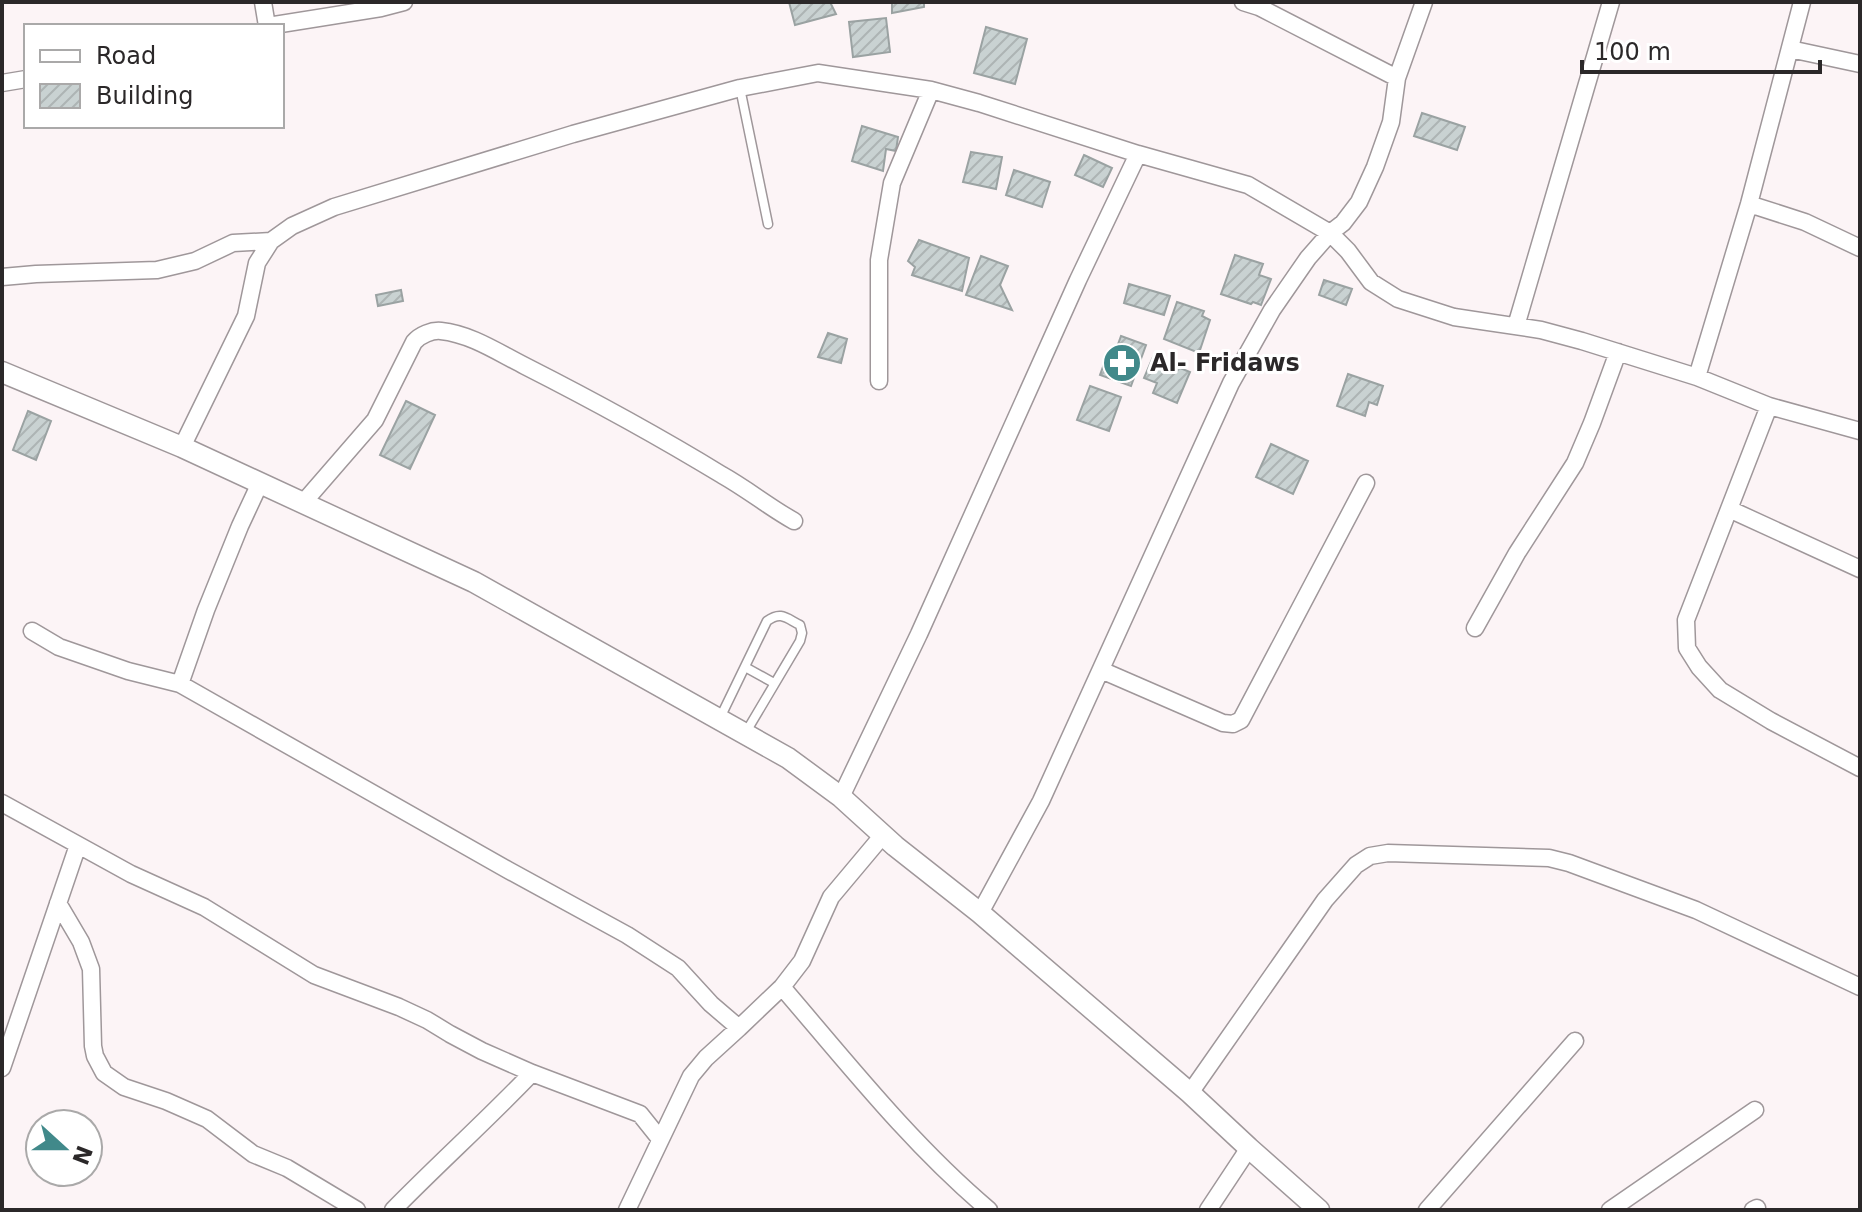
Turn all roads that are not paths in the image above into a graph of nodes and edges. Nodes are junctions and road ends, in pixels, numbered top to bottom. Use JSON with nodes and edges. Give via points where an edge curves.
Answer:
{"nodes":[{"id":1,"x":263,"y":2,"type":"edge"},
{"id":2,"x":404,"y":2,"type":"edge"},
{"id":3,"x":1424,"y":2,"type":"edge"},
{"id":4,"x":1611,"y":2,"type":"edge"},
{"id":5,"x":1802,"y":2,"type":"edge"},
{"id":6,"x":1255,"y":4,"type":"edge"},
{"id":7,"x":267,"y":24,"type":"edge"},
{"id":8,"x":280,"y":24,"type":"edge"},
{"id":9,"x":1790,"y":49,"type":"junction"},
{"id":10,"x":1860,"y":64,"type":"edge"},
{"id":11,"x":1397,"y":78,"type":"junction"},
{"id":12,"x":24,"y":79,"type":"edge"},
{"id":13,"x":2,"y":83,"type":"edge"},
{"id":14,"x":740,"y":88,"type":"junction"},
{"id":15,"x":931,"y":90,"type":"junction"},
{"id":16,"x":1138,"y":154,"type":"junction"},
{"id":17,"x":1749,"y":204,"type":"junction"},
{"id":18,"x":768,"y":224,"type":"dead end"},
{"id":19,"x":1330,"y":233,"type":"junction"},
{"id":20,"x":271,"y":241,"type":"junction"},
{"id":21,"x":1860,"y":248,"type":"edge"},
{"id":22,"x":2,"y":277,"type":"edge"},
{"id":23,"x":1516,"y":326,"type":"junction"},
{"id":24,"x":1618,"y":352,"type":"junction"},
{"id":25,"x":2,"y":372,"type":"edge"},
{"id":26,"x":1697,"y":377,"type":"junction"},
{"id":27,"x":879,"y":381,"type":"dead end"},
{"id":28,"x":1769,"y":406,"type":"junction"},
{"id":29,"x":1860,"y":431,"type":"edge"},
{"id":30,"x":182,"y":447,"type":"junction"},
{"id":31,"x":260,"y":483,"type":"junction"},
{"id":32,"x":1366,"y":483,"type":"dead end"},
{"id":33,"x":303,"y":503,"type":"junction"},
{"id":34,"x":1729,"y":509,"type":"junction"},
{"id":35,"x":794,"y":521,"type":"dead end"},
{"id":36,"x":1860,"y":569,"type":"edge"},
{"id":37,"x":1475,"y":628,"type":"dead end"},
{"id":38,"x":32,"y":631,"type":"dead end"},
{"id":39,"x":745,"y":667,"type":"junction"},
{"id":40,"x":1101,"y":670,"type":"junction"},
{"id":41,"x":774,"y":683,"type":"junction"},
{"id":42,"x":180,"y":684,"type":"junction"},
{"id":43,"x":719,"y":719,"type":"junction"},
{"id":44,"x":746,"y":734,"type":"junction"},
{"id":45,"x":1860,"y":768,"type":"edge"},
{"id":46,"x":841,"y":797,"type":"junction"},
{"id":47,"x":2,"y":803,"type":"edge"},
{"id":48,"x":883,"y":835,"type":"junction"},
{"id":49,"x":78,"y":845,"type":"junction"},
{"id":50,"x":58,"y":903,"type":"junction"},
{"id":51,"x":980,"y":913,"type":"junction"},
{"id":52,"x":782,"y":987,"type":"junction"},
{"id":53,"x":1860,"y":987,"type":"edge"},
{"id":54,"x":739,"y":1028,"type":"junction"},
{"id":55,"x":1575,"y":1041,"type":"dead end"},
{"id":56,"x":2,"y":1068,"type":"edge"},
{"id":57,"x":532,"y":1073,"type":"junction"},
{"id":58,"x":1190,"y":1093,"type":"junction"},
{"id":59,"x":1755,"y":1110,"type":"dead end"},
{"id":60,"x":660,"y":1139,"type":"junction"},
{"id":61,"x":1249,"y":1148,"type":"junction"},
{"id":62,"x":357,"y":1210,"type":"edge"},
{"id":63,"x":393,"y":1210,"type":"edge"},
{"id":64,"x":627,"y":1210,"type":"edge"},
{"id":65,"x":989,"y":1210,"type":"edge"},
{"id":66,"x":1208,"y":1210,"type":"edge"},
{"id":67,"x":1319,"y":1210,"type":"edge"},
{"id":68,"x":1427,"y":1210,"type":"edge"},
{"id":69,"x":1610,"y":1210,"type":"edge"}],
"edges":[{"from":1,"to":7,"type":"street"},
{"from":2,"to":8,"type":"street"},
{"from":3,"to":11,"type":"street"},
{"from":4,"to":23,"type":"street"},
{"from":5,"to":9,"type":"street"},
{"from":6,"to":11,"type":"street"},
{"from":9,"to":10,"type":"street"},
{"from":9,"to":17,"type":"street"},
{"from":11,"to":19,"type":"street","via":[[1391,122],[1375,167],[1359,202]]},
{"from":12,"to":13,"type":"street"},
{"from":14,"to":15,"type":"street","via":[[818,73]]},
{"from":14,"to":18,"type":"lane"},
{"from":14,"to":20,"type":"street","via":[[334,207]]},
{"from":15,"to":16,"type":"street"},
{"from":15,"to":27,"type":"street","via":[[892,183],[879,260]]},
{"from":16,"to":19,"type":"street","via":[[1248,185]]},
{"from":16,"to":46,"type":"street"},
{"from":17,"to":21,"type":"street"},
{"from":17,"to":26,"type":"street"},
{"from":19,"to":23,"type":"street","via":[[1371,282],[1398,299],[1454,317]]},
{"from":19,"to":40,"type":"street","via":[[1272,310],[1231,383]]},
{"from":20,"to":22,"type":"street","via":[[233,243],[195,261],[157,270]]},
{"from":20,"to":30,"type":"street","via":[[257,263],[246,316]]},
{"from":23,"to":24,"type":"street"},
{"from":24,"to":26,"type":"street"},
{"from":24,"to":37,"type":"street","via":[[1575,463]]},
{"from":25,"to":30,"type":"street"},
{"from":26,"to":28,"type":"street"},
{"from":28,"to":29,"type":"street"},
{"from":28,"to":34,"type":"street"},
{"from":30,"to":31,"type":"street"},
{"from":31,"to":33,"type":"street"},
{"from":31,"to":42,"type":"street"},
{"from":32,"to":40,"type":"street","via":[[1241,720],[1223,723]]},
{"from":33,"to":35,"type":"street","via":[[375,420],[414,342],[438,330],[464,336],[581,394]]},
{"from":33,"to":43,"type":"street","via":[[474,582]]},
{"from":34,"to":36,"type":"street"},
{"from":34,"to":45,"type":"street","via":[[1686,620],[1687,648],[1720,690]]},
{"from":38,"to":42,"type":"street","via":[[59,647]]},
{"from":39,"to":41,"type":"lane"},
{"from":39,"to":41,"type":"lane","via":[[767,621],[782,615],[800,625],[802,633]]},
{"from":39,"to":43,"type":"lane"},
{"from":40,"to":51,"type":"street","via":[[1030,823]]},
{"from":41,"to":44,"type":"lane"},
{"from":42,"to":54,"type":"street","via":[[627,935],[678,968]]},
{"from":43,"to":44,"type":"street"},
{"from":44,"to":46,"type":"street"},
{"from":46,"to":48,"type":"street"},
{"from":47,"to":49,"type":"street"},
{"from":48,"to":51,"type":"street"},
{"from":48,"to":52,"type":"street","via":[[831,897],[802,961]]},
{"from":49,"to":50,"type":"street"},
{"from":49,"to":57,"type":"street","via":[[204,907],[314,975],[399,1007]]},
{"from":50,"to":56,"type":"street"},
{"from":50,"to":62,"type":"street","via":[[91,969],[93,1046],[104,1073],[124,1087],[207,1119],[253,1154]]},
{"from":51,"to":58,"type":"street"},
{"from":52,"to":54,"type":"street"},
{"from":52,"to":65,"type":"street","via":[[896,1122]]},
{"from":53,"to":58,"type":"street","via":[[1696,910],[1569,863],[1388,853],[1356,865],[1325,900]]},
{"from":54,"to":60,"type":"street","via":[[691,1076]]},
{"from":55,"to":68,"type":"street"},
{"from":57,"to":60,"type":"street","via":[[640,1114]]},
{"from":57,"to":63,"type":"street"},
{"from":58,"to":61,"type":"street"},
{"from":59,"to":69,"type":"street"},
{"from":60,"to":64,"type":"street"},
{"from":61,"to":66,"type":"street"},
{"from":61,"to":67,"type":"street"}]}
